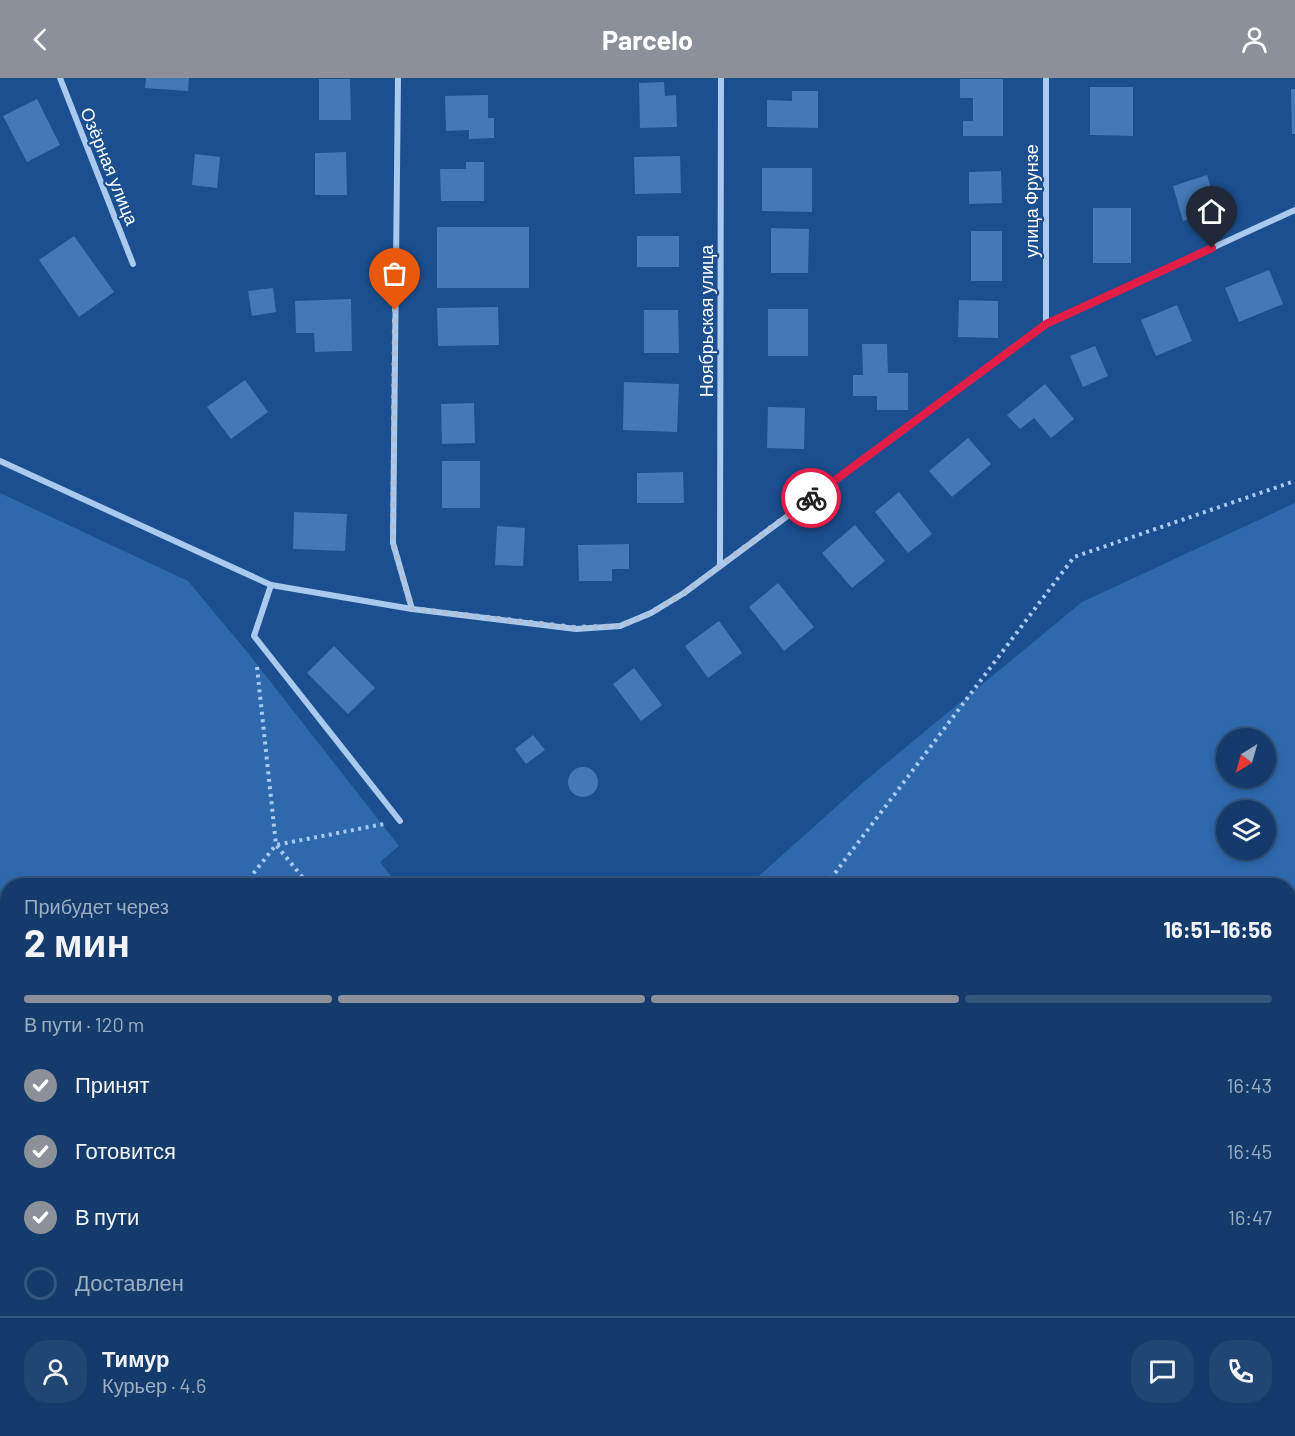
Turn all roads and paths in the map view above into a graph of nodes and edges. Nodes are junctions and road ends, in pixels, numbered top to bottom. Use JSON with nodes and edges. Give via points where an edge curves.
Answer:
{"nodes":[{"id":1,"x":60,"y":78,"type":"edge"},
{"id":2,"x":398,"y":78,"type":"edge"},
{"id":3,"x":721,"y":78,"type":"edge"},
{"id":4,"x":1047,"y":78,"type":"edge"},
{"id":5,"x":1295,"y":210,"type":"edge"},
{"id":6,"x":133,"y":264,"type":"dead end"},
{"id":7,"x":1046,"y":324,"type":"junction"},
{"id":8,"x":0,"y":461,"type":"edge"},
{"id":9,"x":1295,"y":481,"type":"edge"},
{"id":10,"x":720,"y":565,"type":"junction"},
{"id":11,"x":271,"y":585,"type":"junction"},
{"id":12,"x":412,"y":609,"type":"junction"},
{"id":13,"x":254,"y":636,"type":"junction"},
{"id":14,"x":400,"y":821,"type":"joint"},
{"id":15,"x":276,"y":845,"type":"junction"},
{"id":16,"x":250,"y":878,"type":"edge"},
{"id":17,"x":303,"y":878,"type":"edge"},
{"id":18,"x":831,"y":878,"type":"edge"}],
"edges":[{"from":1,"to":6,"type":"street","name":"Озёрная улица"},
{"from":2,"to":12,"type":"street","via":[[393,543]]},
{"from":3,"to":10,"type":"street","name":"Ноябрьская улица"},
{"from":4,"to":7,"type":"street","name":"улица Фрунзе"},
{"from":5,"to":7,"type":"street"},
{"from":7,"to":10,"type":"street"},
{"from":8,"to":11,"type":"street"},
{"from":9,"to":18,"type":"path","via":[[1074,557]]},
{"from":10,"to":12,"type":"street","via":[[684,593],[620,626],[576,628]]},
{"from":11,"to":12,"type":"street"},
{"from":11,"to":13,"type":"street"},
{"from":13,"to":14,"type":"street"},
{"from":13,"to":15,"type":"path"},
{"from":14,"to":15,"type":"path"},
{"from":15,"to":16,"type":"path"},
{"from":15,"to":17,"type":"path"}]}
